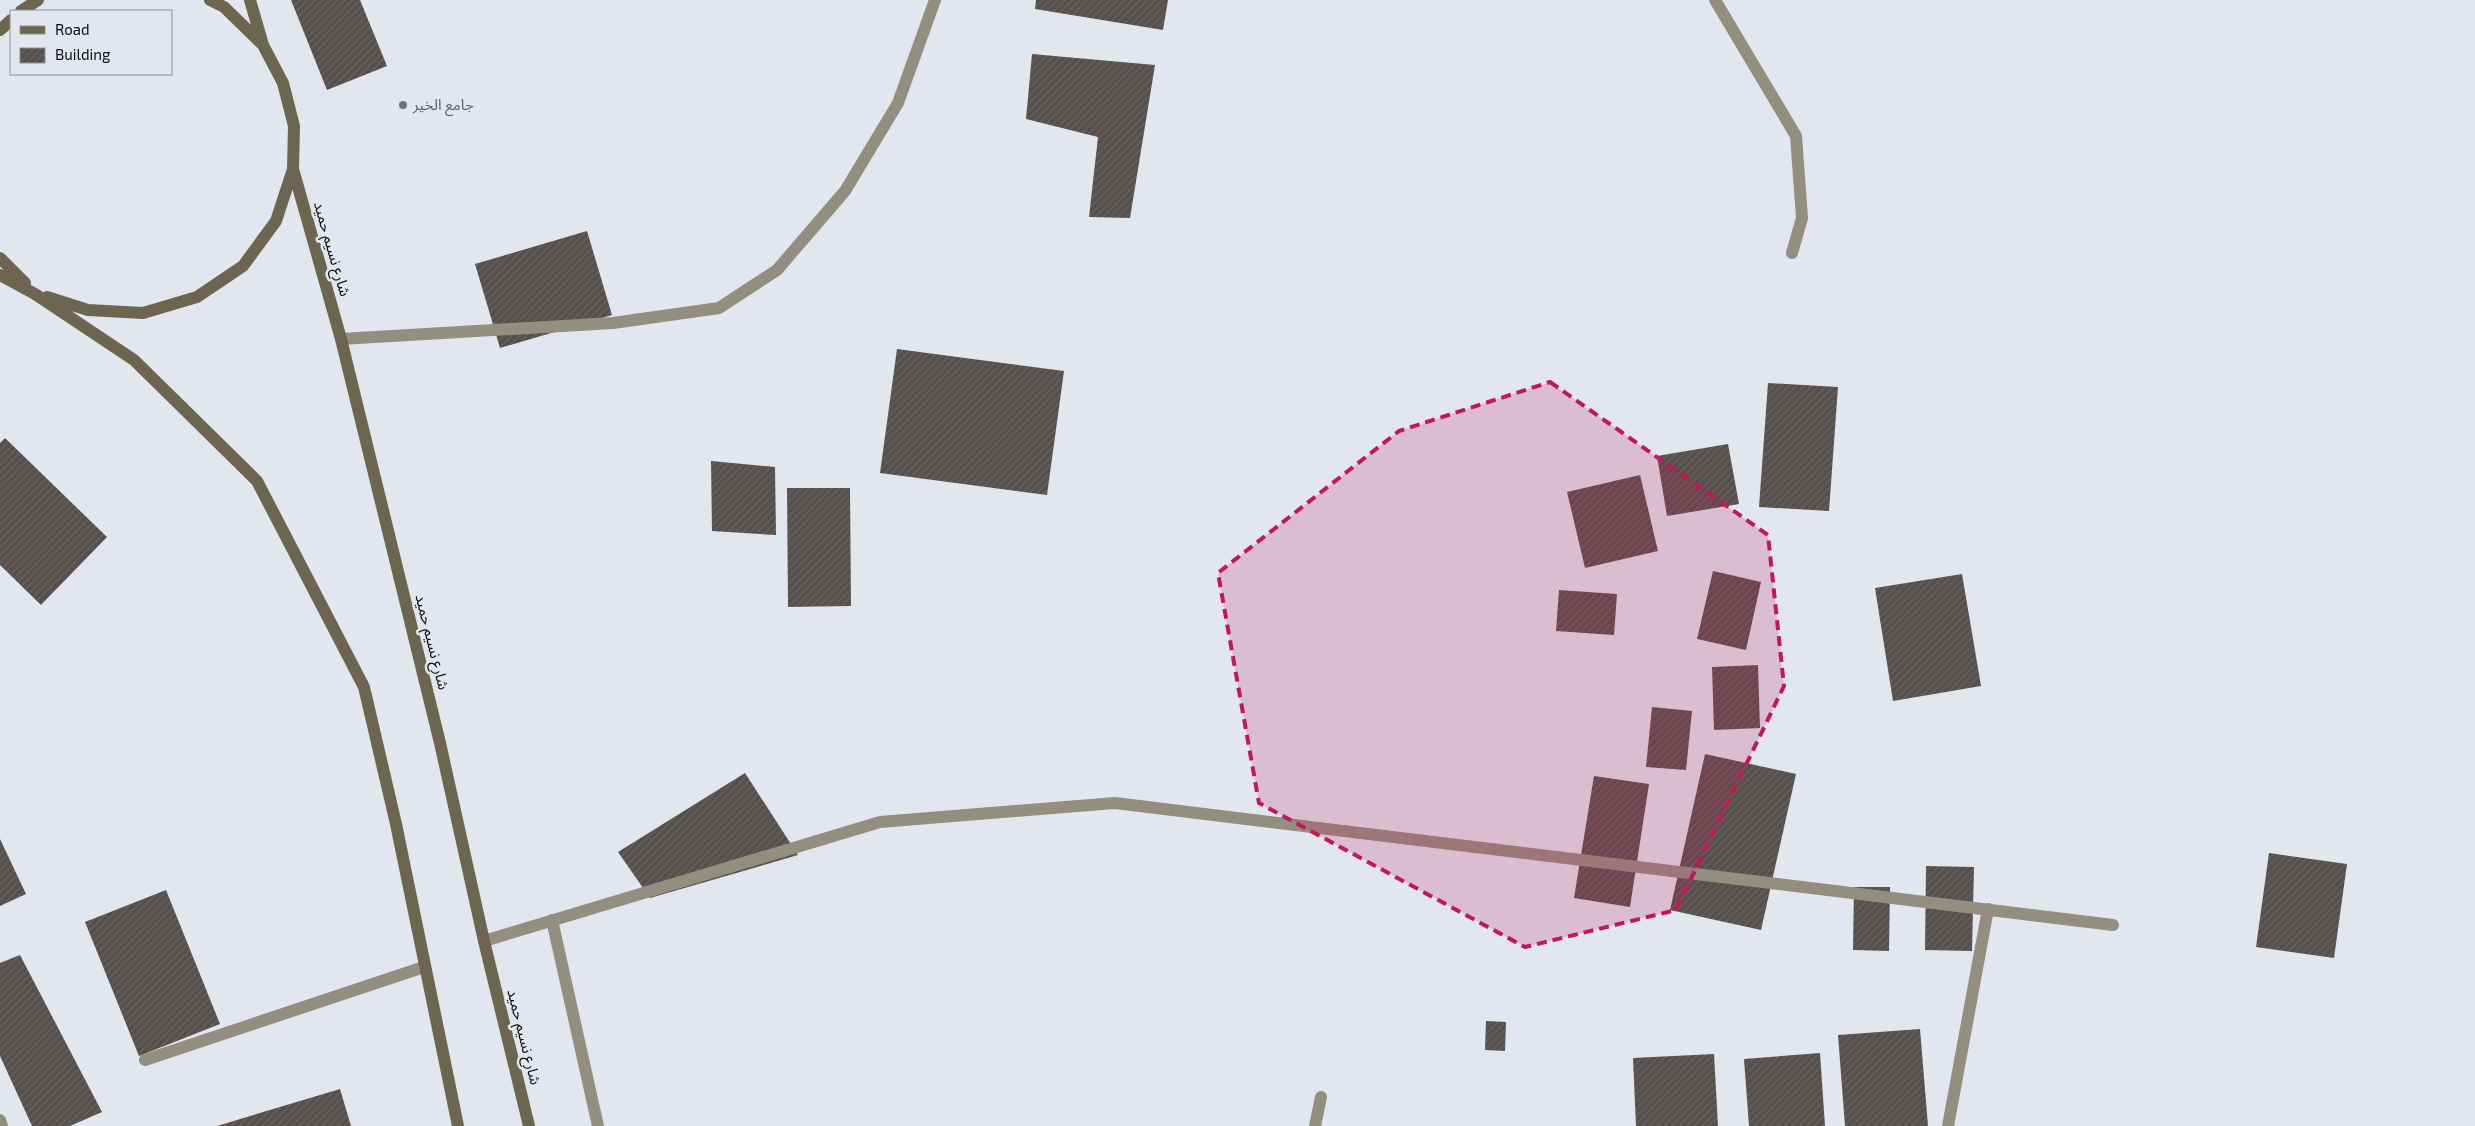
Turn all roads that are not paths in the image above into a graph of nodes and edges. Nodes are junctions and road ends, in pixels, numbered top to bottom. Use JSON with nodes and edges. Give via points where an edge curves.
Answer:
{"nodes":[{"id":1,"x":38,"y":0,"type":"edge"},
{"id":2,"x":210,"y":0,"type":"edge"},
{"id":3,"x":250,"y":0,"type":"edge"},
{"id":4,"x":935,"y":0,"type":"edge"},
{"id":5,"x":1715,"y":0,"type":"edge"},
{"id":6,"x":23,"y":10,"type":"edge"},
{"id":7,"x":10,"y":21,"type":"edge"},
{"id":8,"x":0,"y":30,"type":"edge"},
{"id":9,"x":263,"y":45,"type":"junction"},
{"id":10,"x":293,"y":169,"type":"junction"},
{"id":11,"x":1792,"y":253,"type":"dead end"},
{"id":12,"x":0,"y":258,"type":"edge"},
{"id":13,"x":0,"y":275,"type":"edge"},
{"id":14,"x":35,"y":294,"type":"junction"},
{"id":15,"x":341,"y":339,"type":"junction"},
{"id":16,"x":1988,"y":909,"type":"junction"},
{"id":17,"x":552,"y":920,"type":"junction"},
{"id":18,"x":2114,"y":925,"type":"dead end"},
{"id":19,"x":484,"y":941,"type":"junction"},
{"id":20,"x":424,"y":967,"type":"junction"},
{"id":21,"x":145,"y":1060,"type":"dead end"},
{"id":22,"x":1321,"y":1097,"type":"dead end"},
{"id":23,"x":0,"y":1120,"type":"edge"},
{"id":24,"x":2,"y":1126,"type":"edge"},
{"id":25,"x":458,"y":1126,"type":"edge"},
{"id":26,"x":529,"y":1126,"type":"edge"},
{"id":27,"x":598,"y":1126,"type":"edge"},
{"id":28,"x":1315,"y":1126,"type":"edge"},
{"id":29,"x":1948,"y":1126,"type":"edge"}],
"edges":[{"from":1,"to":6,"type":"main road"},
{"from":2,"to":9,"type":"main road","via":[[224,7]]},
{"from":3,"to":9,"type":"main road"},
{"from":4,"to":15,"type":"street","via":[[898,103],[845,191],[777,270],[718,308],[613,323]]},
{"from":5,"to":11,"type":"street","via":[[1796,136],[1802,218]]},
{"from":7,"to":8,"type":"main road"},
{"from":9,"to":10,"type":"main road","via":[[283,83],[294,126]]},
{"from":10,"to":14,"type":"main road","via":[[276,222],[243,266],[197,297],[144,312],[88,310]]},
{"from":10,"to":15,"type":"main road","name":"شارع نسيم حميد"},
{"from":12,"to":14,"type":"main road"},
{"from":13,"to":14,"type":"main road"},
{"from":14,"to":20,"type":"main road","via":[[134,360],[257,482],[364,687],[396,824]]},
{"from":15,"to":19,"type":"main road","name":"شارع نسيم حميد","via":[[440,743]]},
{"from":16,"to":17,"type":"street","via":[[1115,803],[880,822]]},
{"from":16,"to":18,"type":"street"},
{"from":16,"to":29,"type":"street"},
{"from":17,"to":19,"type":"street"},
{"from":17,"to":27,"type":"street"},
{"from":19,"to":26,"type":"main road","name":"شارع نسيم حميد"},
{"from":20,"to":21,"type":"street"},
{"from":20,"to":25,"type":"main road"},
{"from":22,"to":28,"type":"street"},
{"from":23,"to":24,"type":"street"}]}
